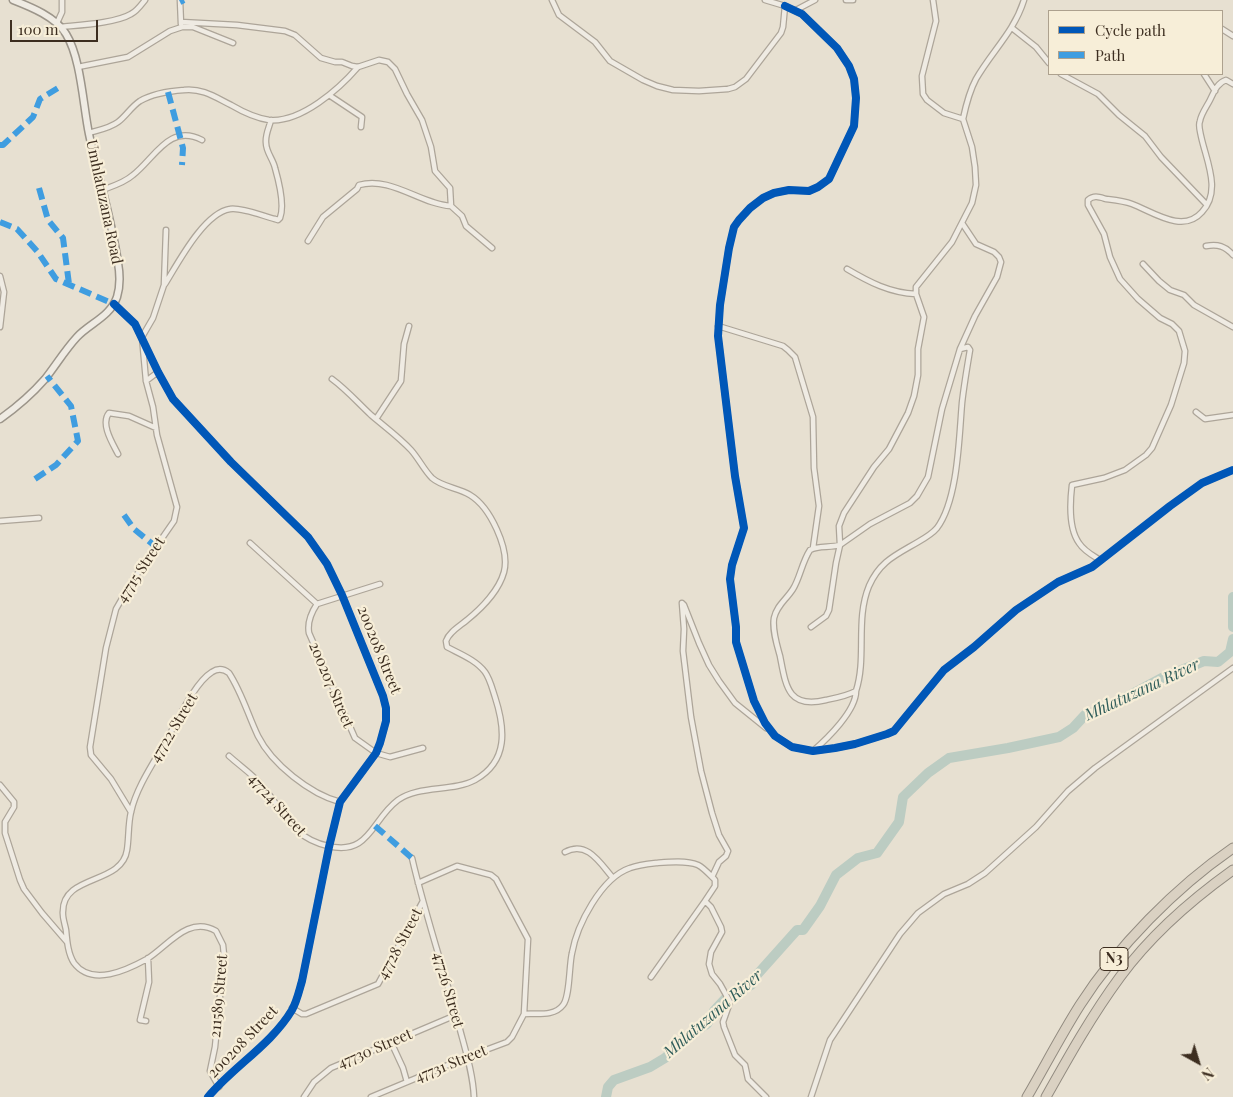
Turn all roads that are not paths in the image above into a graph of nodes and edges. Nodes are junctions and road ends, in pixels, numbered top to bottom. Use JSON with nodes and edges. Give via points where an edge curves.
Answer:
{"nodes":[{"id":1,"x":13,"y":0,"type":"edge"},
{"id":2,"x":62,"y":0,"type":"edge"},
{"id":3,"x":145,"y":0,"type":"edge"},
{"id":4,"x":180,"y":0,"type":"edge"},
{"id":5,"x":552,"y":0,"type":"edge"},
{"id":6,"x":765,"y":0,"type":"edge"},
{"id":7,"x":815,"y":0,"type":"edge"},
{"id":8,"x":846,"y":0,"type":"edge"},
{"id":9,"x":853,"y":0,"type":"edge"},
{"id":10,"x":934,"y":0,"type":"edge"},
{"id":11,"x":1024,"y":0,"type":"edge"},
{"id":12,"x":785,"y":6,"type":"junction"},
{"id":13,"x":796,"y":10,"type":"junction"},
{"id":14,"x":181,"y":24,"type":"junction"},
{"id":15,"x":59,"y":25,"type":"junction"},
{"id":16,"x":1012,"y":28,"type":"junction"},
{"id":17,"x":233,"y":43,"type":"dead end"},
{"id":18,"x":1048,"y":62,"type":"edge"},
{"id":19,"x":358,"y":66,"type":"junction"},
{"id":20,"x":78,"y":67,"type":"junction"},
{"id":21,"x":1063,"y":75,"type":"edge"},
{"id":22,"x":1205,"y":75,"type":"edge"},
{"id":23,"x":1233,"y":84,"type":"edge"},
{"id":24,"x":1215,"y":91,"type":"junction"},
{"id":25,"x":329,"y":95,"type":"junction"},
{"id":26,"x":963,"y":119,"type":"junction"},
{"id":27,"x":271,"y":120,"type":"junction"},
{"id":28,"x":361,"y":127,"type":"dead end"},
{"id":29,"x":89,"y":133,"type":"junction"},
{"id":30,"x":202,"y":140,"type":"dead end"},
{"id":31,"x":102,"y":190,"type":"junction"},
{"id":32,"x":1207,"y":205,"type":"junction"},
{"id":33,"x":451,"y":206,"type":"junction"},
{"id":34,"x":962,"y":223,"type":"junction"},
{"id":35,"x":166,"y":230,"type":"dead end"},
{"id":36,"x":308,"y":241,"type":"dead end"},
{"id":37,"x":1206,"y":246,"type":"dead end"},
{"id":38,"x":492,"y":248,"type":"dead end"},
{"id":39,"x":1233,"y":255,"type":"edge"},
{"id":40,"x":1144,"y":264,"type":"dead end"},
{"id":41,"x":847,"y":269,"type":"dead end"},
{"id":42,"x":0,"y":276,"type":"edge"},
{"id":43,"x":164,"y":285,"type":"junction"},
{"id":44,"x":916,"y":294,"type":"junction"},
{"id":45,"x":114,"y":304,"type":"junction"},
{"id":46,"x":409,"y":326,"type":"dead end"},
{"id":47,"x":718,"y":326,"type":"junction"},
{"id":48,"x":0,"y":327,"type":"edge"},
{"id":49,"x":1233,"y":327,"type":"edge"},
{"id":50,"x":142,"y":337,"type":"junction"},
{"id":51,"x":960,"y":349,"type":"junction"},
{"id":52,"x":158,"y":372,"type":"junction"},
{"id":53,"x":332,"y":379,"type":"dead end"},
{"id":54,"x":146,"y":381,"type":"junction"},
{"id":55,"x":1196,"y":412,"type":"dead end"},
{"id":56,"x":1233,"y":415,"type":"edge"},
{"id":57,"x":0,"y":419,"type":"edge"},
{"id":58,"x":376,"y":419,"type":"junction"},
{"id":59,"x":156,"y":428,"type":"junction"},
{"id":60,"x":118,"y":454,"type":"dead end"},
{"id":61,"x":1233,"y":470,"type":"edge"},
{"id":62,"x":39,"y":518,"type":"dead end"},
{"id":63,"x":0,"y":521,"type":"edge"},
{"id":64,"x":250,"y":543,"type":"dead end"},
{"id":65,"x":840,"y":545,"type":"junction"},
{"id":66,"x":813,"y":548,"type":"junction"},
{"id":67,"x":1100,"y":560,"type":"junction"},
{"id":68,"x":380,"y":584,"type":"dead end"},
{"id":69,"x":342,"y":595,"type":"junction"},
{"id":70,"x":317,"y":604,"type":"junction"},
{"id":71,"x":811,"y":627,"type":"dead end"},
{"id":72,"x":1233,"y":668,"type":"edge"},
{"id":73,"x":856,"y":691,"type":"junction"},
{"id":74,"x":769,"y":731,"type":"junction"},
{"id":75,"x":424,"y":748,"type":"dead end"},
{"id":76,"x":813,"y":751,"type":"junction"},
{"id":77,"x":376,"y":753,"type":"junction"},
{"id":78,"x":229,"y":756,"type":"dead end"},
{"id":79,"x":0,"y":784,"type":"edge"},
{"id":80,"x":340,"y":802,"type":"junction"},
{"id":81,"x":131,"y":812,"type":"junction"},
{"id":82,"x":329,"y":847,"type":"junction"},
{"id":83,"x":1233,"y":848,"type":"edge"},
{"id":84,"x":565,"y":852,"type":"dead end"},
{"id":85,"x":412,"y":858,"type":"dead end"},
{"id":86,"x":1233,"y":870,"type":"edge"},
{"id":87,"x":714,"y":874,"type":"junction"},
{"id":88,"x":613,"y":878,"type":"junction"},
{"id":89,"x":418,"y":883,"type":"junction"},
{"id":90,"x":423,"y":900,"type":"junction"},
{"id":91,"x":705,"y":901,"type":"junction"},
{"id":92,"x":68,"y":945,"type":"junction"},
{"id":93,"x":148,"y":958,"type":"junction"},
{"id":94,"x":650,"y":977,"type":"dead end"},
{"id":95,"x":292,"y":1008,"type":"junction"},
{"id":96,"x":524,"y":1014,"type":"junction"},
{"id":97,"x":456,"y":1015,"type":"junction"},
{"id":98,"x":146,"y":1021,"type":"dead end"},
{"id":99,"x":391,"y":1042,"type":"junction"},
{"id":100,"x":467,"y":1057,"type":"junction"},
{"id":101,"x":407,"y":1082,"type":"junction"},
{"id":102,"x":219,"y":1087,"type":"junction"},
{"id":103,"x":208,"y":1097,"type":"edge"},
{"id":104,"x":304,"y":1097,"type":"edge"},
{"id":105,"x":371,"y":1097,"type":"edge"},
{"id":106,"x":474,"y":1097,"type":"edge"},
{"id":107,"x":766,"y":1097,"type":"edge"},
{"id":108,"x":811,"y":1097,"type":"edge"},
{"id":109,"x":1027,"y":1097,"type":"edge"},
{"id":110,"x":1046,"y":1097,"type":"edge"}],
"edges":[{"from":1,"to":15,"type":"street"},
{"from":2,"to":15,"type":"street"},
{"from":3,"to":15,"type":"street","via":[[135,12],[126,16],[93,24]]},
{"from":4,"to":14,"type":"street"},
{"from":5,"to":12,"type":"street","via":[[559,15],[595,42],[610,61],[657,86],[699,91],[728,89],[746,79],[780,33]]},
{"from":6,"to":12,"type":"street"},
{"from":7,"to":13,"type":"street"},
{"from":8,"to":9,"type":"street"},
{"from":10,"to":26,"type":"street","via":[[936,21],[922,76],[923,94],[944,113]]},
{"from":11,"to":16,"type":"street"},
{"from":12,"to":13,"type":"street"},
{"from":13,"to":47,"type":"street","via":[[833,44],[849,66],[856,93],[854,126],[832,174],[824,183],[809,191],[789,190],[763,198],[734,227]]},
{"from":14,"to":17,"type":"street"},
{"from":14,"to":19,"type":"street","via":[[237,25],[285,31],[321,58]]},
{"from":14,"to":20,"type":"street","via":[[128,57]]},
{"from":15,"to":20,"type":"street","name":"Umhlatuzana Road","via":[[69,39]]},
{"from":16,"to":18,"type":"street","via":[[1036,47]]},
{"from":16,"to":26,"type":"street","via":[[977,78]]},
{"from":19,"to":25,"type":"street"},
{"from":19,"to":33,"type":"street","via":[[379,60],[396,69],[422,120],[435,170],[450,188]]},
{"from":20,"to":29,"type":"street","name":"Umhlatuzana Road"},
{"from":21,"to":32,"type":"street","via":[[1098,94],[1145,136]]},
{"from":22,"to":24,"type":"street"},
{"from":23,"to":24,"type":"street","via":[[1226,80]]},
{"from":24,"to":32,"type":"street","via":[[1200,121],[1211,174],[1212,188]]},
{"from":25,"to":27,"type":"street","via":[[292,118]]},
{"from":25,"to":28,"type":"street","via":[[362,117]]},
{"from":26,"to":34,"type":"street","via":[[972,147],[976,184]]},
{"from":27,"to":29,"type":"street","via":[[253,116],[208,92],[185,89],[142,100],[113,125]]},
{"from":27,"to":43,"type":"street","via":[[266,146],[275,167],[282,216],[275,220],[235,209],[224,211],[196,235]]},
{"from":29,"to":31,"type":"street","name":"Umhlatuzana Road"},
{"from":30,"to":31,"type":"street","via":[[184,135],[164,144],[133,176]]},
{"from":31,"to":45,"type":"street","name":"Umhlatuzana Road","via":[[118,264],[119,286]]},
{"from":32,"to":67,"type":"street","via":[[1195,218],[1179,222],[1130,204],[1094,196],[1088,200],[1120,279],[1138,299],[1179,331],[1185,351],[1181,376],[1152,448],[1125,470],[1072,485],[1070,514],[1077,542]]},
{"from":33,"to":36,"type":"street","via":[[422,200],[383,184],[366,183],[359,185],[323,218]]},
{"from":33,"to":38,"type":"street","via":[[462,216],[466,226]]},
{"from":34,"to":44,"type":"street","via":[[952,242],[919,282]]},
{"from":34,"to":51,"type":"street","via":[[976,244],[994,252],[1001,262],[997,277]]},
{"from":35,"to":43,"type":"street"},
{"from":37,"to":39,"type":"street","via":[[1217,244]]},
{"from":40,"to":49,"type":"street","via":[[1170,290],[1184,295],[1194,305]]},
{"from":41,"to":44,"type":"street","via":[[868,282],[897,292]]},
{"from":42,"to":48,"type":"street","via":[[4,292]]},
{"from":43,"to":50,"type":"street","via":[[153,318]]},
{"from":44,"to":65,"type":"street","via":[[924,317],[914,396],[891,445],[844,513],[839,526]]},
{"from":45,"to":50,"type":"street","name":"200208 Street","via":[[135,324]]},
{"from":45,"to":57,"type":"street","via":[[78,336],[28,397]]},
{"from":46,"to":58,"type":"street","via":[[401,381]]},
{"from":47,"to":66,"type":"street","via":[[783,346],[795,358],[814,425],[814,468],[819,506]]},
{"from":47,"to":74,"type":"street","via":[[744,528],[730,580],[736,642],[754,701]]},
{"from":50,"to":52,"type":"street","name":"200208 Street"},
{"from":50,"to":54,"type":"street","name":"47715 Street"},
{"from":51,"to":65,"type":"street","via":[[924,487],[910,503],[870,524]]},
{"from":51,"to":73,"type":"street","via":[[968,347],[970,350],[950,500],[936,530],[887,560],[872,581],[863,609],[862,663]]},
{"from":52,"to":54,"type":"street"},
{"from":52,"to":69,"type":"street","name":"200208 Street","via":[[185,413],[314,544]]},
{"from":53,"to":58,"type":"street"},
{"from":54,"to":59,"type":"street","name":"47715 Street"},
{"from":55,"to":56,"type":"street","via":[[1205,419]]},
{"from":58,"to":82,"type":"street","via":[[407,446],[435,480],[477,500],[504,546],[506,562],[501,580],[483,604],[446,641],[447,647],[479,665],[489,678],[503,736],[490,767],[476,779],[467,784],[405,796],[391,806],[358,845]]},
{"from":59,"to":60,"type":"street","via":[[130,416],[109,413],[105,421]]},
{"from":59,"to":81,"type":"street","name":"47715 Street","via":[[177,511],[174,521],[116,609],[106,648],[90,747],[91,754]]},
{"from":61,"to":67,"type":"street","via":[[1187,493]]},
{"from":62,"to":63,"type":"street"},
{"from":64,"to":70,"type":"street"},
{"from":65,"to":66,"type":"street"},
{"from":65,"to":71,"type":"street","via":[[829,610]]},
{"from":66,"to":73,"type":"street","via":[[793,589],[780,603],[774,617],[785,679],[791,693],[806,703]]},
{"from":67,"to":76,"type":"street","via":[[1034,597],[944,670],[894,730],[855,744]]},
{"from":68,"to":69,"type":"street"},
{"from":69,"to":70,"type":"street"},
{"from":69,"to":77,"type":"street","name":"200208 Street","via":[[385,702],[384,731]]},
{"from":70,"to":77,"type":"street","name":"200207 Street","via":[[310,617],[309,633],[353,735]]},
{"from":72,"to":108,"type":"street","via":[[1095,768],[985,873],[944,894],[918,913],[900,934],[830,1040]]},
{"from":73,"to":76,"type":"street","via":[[854,702],[838,726]]},
{"from":74,"to":76,"type":"street","via":[[792,747]]},
{"from":74,"to":87,"type":"street","via":[[731,699],[709,665],[682,604],[683,651],[701,771],[719,835],[728,851],[720,859]]},
{"from":75,"to":77,"type":"street","via":[[390,757]]},
{"from":77,"to":80,"type":"street","name":"200208 Street"},
{"from":78,"to":82,"type":"street","name":"47724 Street","via":[[263,786],[278,810],[298,831],[308,839]]},
{"from":79,"to":92,"type":"street","via":[[14,802],[5,822],[5,832],[20,880]]},
{"from":80,"to":81,"type":"street","name":"47722 Street","via":[[312,790],[271,754],[259,737],[234,680],[223,669],[211,672],[192,696],[150,766]]},
{"from":80,"to":82,"type":"street","name":"200208 Street"},
{"from":81,"to":92,"type":"street","name":"47722 Street","via":[[127,851],[119,866],[79,886],[65,902],[62,911]]},
{"from":82,"to":95,"type":"street","name":"200208 Street","via":[[302,981]]},
{"from":83,"to":109,"type":"highway","number":"N3","via":[[1181,888],[1109,966],[1081,1004]]},
{"from":84,"to":88,"type":"street","via":[[572,848],[586,850]]},
{"from":85,"to":89,"type":"street","name":"47726 Street"},
{"from":86,"to":110,"type":"highway","number":"N3","via":[[1157,934],[1121,976],[1095,1013]]},
{"from":87,"to":88,"type":"street","via":[[697,864],[666,862],[629,868]]},
{"from":87,"to":91,"type":"street","via":[[715,886]]},
{"from":88,"to":96,"type":"street","via":[[599,894],[580,927],[564,1005],[555,1012]]},
{"from":89,"to":90,"type":"street","name":"47726 Street"},
{"from":89,"to":96,"type":"street","via":[[453,867],[465,867],[494,877],[529,944]]},
{"from":90,"to":95,"type":"street","name":"47728 Street","via":[[378,984],[306,1014]]},
{"from":90,"to":97,"type":"street","name":"47726 Street"},
{"from":91,"to":94,"type":"street"},
{"from":91,"to":107,"type":"street","via":[[721,927],[710,964],[712,974],[730,1002],[724,1027],[735,1055],[745,1065],[748,1079]]},
{"from":92,"to":93,"type":"street","name":"211589 Street","via":[[76,965],[94,975],[127,969]]},
{"from":93,"to":98,"type":"street","via":[[149,982],[140,1020]]},
{"from":93,"to":102,"type":"street","name":"211589 Street","via":[[188,929],[203,926],[216,930],[224,955],[210,1070]]},
{"from":95,"to":102,"type":"street","name":"200208 Street","via":[[271,1037]]},
{"from":96,"to":100,"type":"street","name":"47731 Street","via":[[512,1037],[503,1044]]},
{"from":97,"to":99,"type":"street","name":"47730 Street"},
{"from":97,"to":100,"type":"street","name":"47726 Street"},
{"from":99,"to":101,"type":"street"},
{"from":99,"to":104,"type":"street","name":"47730 Street","via":[[331,1068],[314,1082]]},
{"from":100,"to":101,"type":"street","name":"47731 Street"},
{"from":100,"to":106,"type":"street","name":"47726 Street"},
{"from":101,"to":105,"type":"street","name":"47731 Street"},
{"from":102,"to":103,"type":"street","name":"200208 Street"}]}
